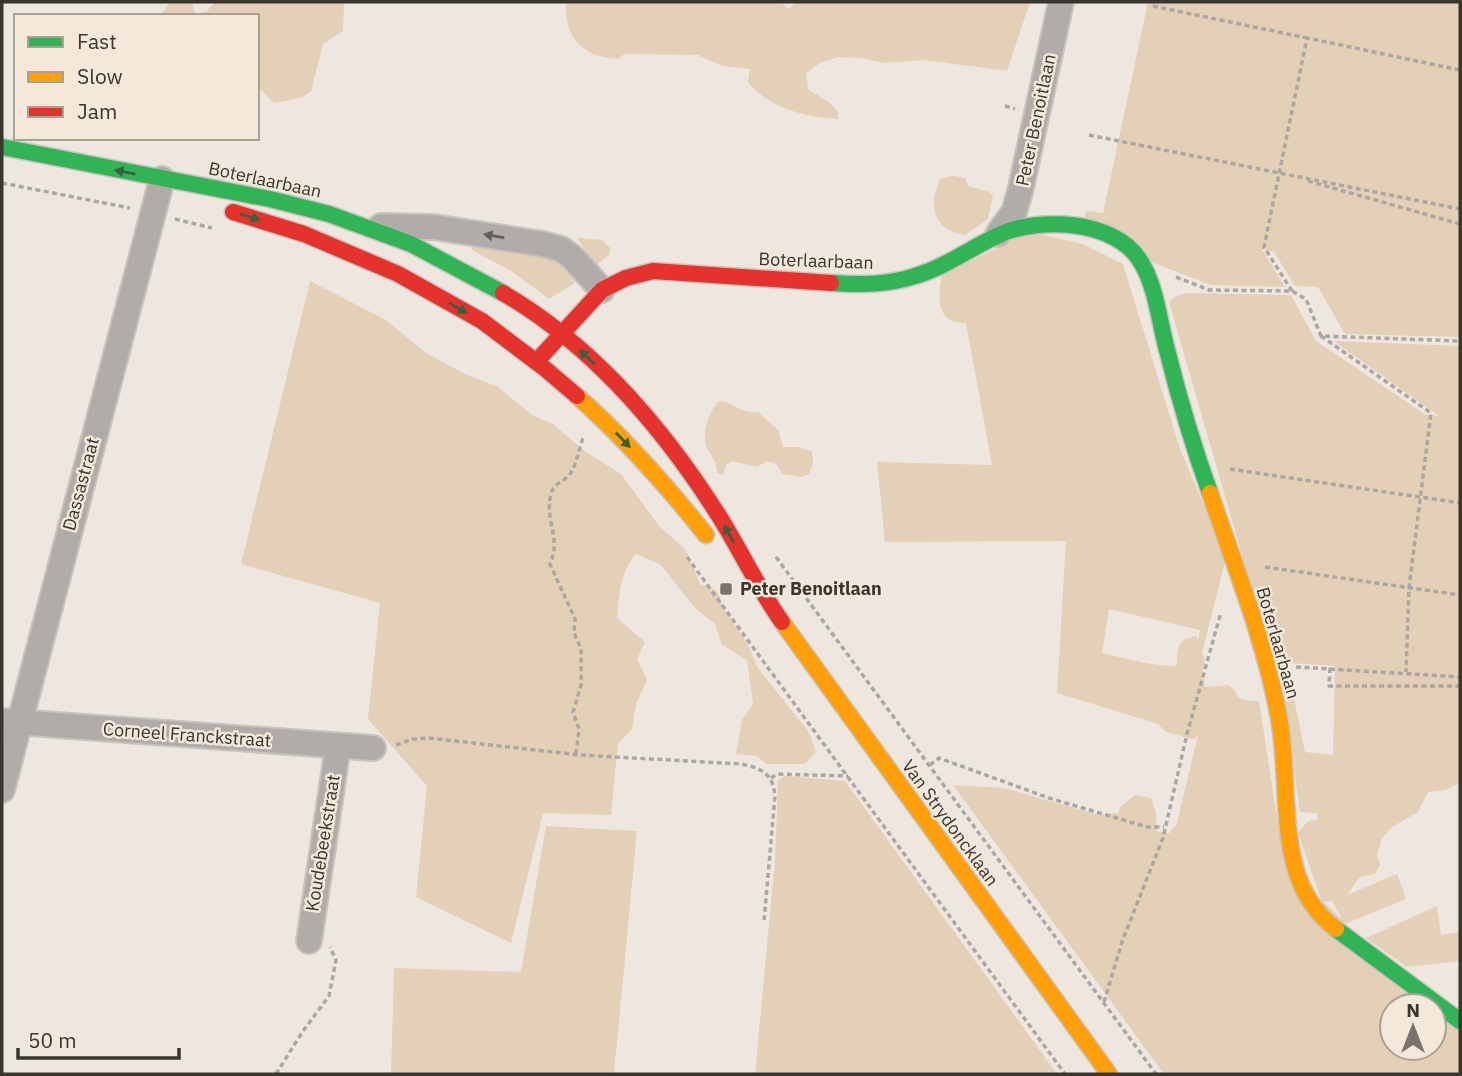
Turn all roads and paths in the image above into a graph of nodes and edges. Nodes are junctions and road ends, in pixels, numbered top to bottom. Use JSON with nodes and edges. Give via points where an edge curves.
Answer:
{"nodes":[{"id":1,"x":1061,"y":2,"type":"edge"},
{"id":2,"x":1153,"y":6,"type":"dead end"},
{"id":3,"x":1307,"y":38,"type":"junction"},
{"id":4,"x":1460,"y":70,"type":"edge"},
{"id":5,"x":1089,"y":135,"type":"dead end"},
{"id":6,"x":2,"y":147,"type":"edge"},
{"id":7,"x":1279,"y":173,"type":"junction"},
{"id":8,"x":2,"y":183,"type":"edge"},
{"id":9,"x":158,"y":196,"type":"junction"},
{"id":10,"x":212,"y":207,"type":"dead end"},
{"id":11,"x":1460,"y":209,"type":"edge"},
{"id":12,"x":1460,"y":223,"type":"edge"},
{"id":13,"x":370,"y":226,"type":"junction"},
{"id":14,"x":215,"y":229,"type":"dead end"},
{"id":15,"x":998,"y":234,"type":"junction"},
{"id":16,"x":1176,"y":277,"type":"dead end"},
{"id":17,"x":602,"y":290,"type":"junction"},
{"id":18,"x":1292,"y":291,"type":"junction"},
{"id":19,"x":561,"y":333,"type":"junction"},
{"id":20,"x":1321,"y":336,"type":"junction"},
{"id":21,"x":1460,"y":341,"type":"edge"},
{"id":22,"x":536,"y":362,"type":"junction"},
{"id":23,"x":592,"y":444,"type":"dead end"},
{"id":24,"x":1200,"y":465,"type":"junction"},
{"id":25,"x":1422,"y":497,"type":"junction"},
{"id":26,"x":1460,"y":503,"type":"edge"},
{"id":27,"x":771,"y":550,"type":"dead end"},
{"id":28,"x":687,"y":557,"type":"dead end"},
{"id":29,"x":1235,"y":563,"type":"junction"},
{"id":30,"x":1409,"y":587,"type":"junction"},
{"id":31,"x":762,"y":594,"type":"junction"},
{"id":32,"x":1460,"y":595,"type":"edge"},
{"id":33,"x":1224,"y":602,"type":"dead end"},
{"id":34,"x":1266,"y":665,"type":"junction"},
{"id":35,"x":1330,"y":668,"type":"junction"},
{"id":36,"x":1406,"y":672,"type":"junction"},
{"id":37,"x":1460,"y":677,"type":"edge"},
{"id":38,"x":1460,"y":686,"type":"edge"},
{"id":39,"x":10,"y":722,"type":"edge"},
{"id":40,"x":338,"y":746,"type":"junction"},
{"id":41,"x":373,"y":748,"type":"joint"},
{"id":42,"x":576,"y":755,"type":"junction"},
{"id":43,"x":930,"y":765,"type":"junction"},
{"id":44,"x":848,"y":776,"type":"junction"},
{"id":45,"x":771,"y":778,"type":"junction"},
{"id":46,"x":2,"y":790,"type":"edge"},
{"id":47,"x":1164,"y":827,"type":"junction"},
{"id":48,"x":764,"y":921,"type":"dead end"},
{"id":49,"x":309,"y":936,"type":"joint"},
{"id":50,"x":1104,"y":1002,"type":"junction"},
{"id":51,"x":1460,"y":1021,"type":"edge"},
{"id":52,"x":276,"y":1074,"type":"edge"},
{"id":53,"x":1065,"y":1074,"type":"edge"},
{"id":54,"x":1109,"y":1074,"type":"edge"},
{"id":55,"x":1156,"y":1074,"type":"edge"}],
"edges":[{"from":1,"to":15,"type":"street","name":"Peter Benoitlaan","via":[[1020,192],[1014,212]]},
{"from":2,"to":3,"type":"path"},
{"from":3,"to":4,"type":"path"},
{"from":3,"to":7,"type":"path"},
{"from":5,"to":7,"type":"path"},
{"from":9,"to":6,"type":"main road","name":"Boterlaarbaan","one_way":true},
{"from":7,"to":11,"type":"path"},
{"from":7,"to":12,"type":"path"},
{"from":7,"to":18,"type":"path","via":[[1264,247]]},
{"from":8,"to":9,"type":"path"},
{"from":9,"to":13,"type":"main road","name":"Boterlaarbaan","via":[[301,206]]},
{"from":9,"to":14,"type":"path"},
{"from":9,"to":39,"type":"street","name":"Dassastraat"},
{"from":10,"to":22,"type":"main road","one_way":true,"via":[[304,234],[398,274],[482,321]]},
{"from":17,"to":13,"type":"street","one_way":true,"via":[[572,257],[543,244],[433,227]]},
{"from":13,"to":19,"type":"main road","name":"Boterlaarbaan","via":[[457,266]]},
{"from":15,"to":17,"type":"main road","name":"Boterlaarbaan","via":[[934,268],[886,283],[653,271],[633,274]]},
{"from":15,"to":24,"type":"main road","name":"Boterlaarbaan","via":[[1040,223],[1086,227],[1127,245],[1143,261]]},
{"from":16,"to":18,"type":"path","via":[[1209,290]]},
{"from":17,"to":19,"type":"main road","name":"Boterlaarbaan"},
{"from":18,"to":20,"type":"path","via":[[1306,299]]},
{"from":19,"to":22,"type":"main road"},
{"from":31,"to":19,"type":"main road","name":"Van Strydoncklaan","one_way":true,"via":[[719,516],[666,440]]},
{"from":20,"to":21,"type":"path"},
{"from":20,"to":25,"type":"path","via":[[1431,413]]},
{"from":22,"to":31,"type":"main road","name":"Van Strydoncklaan","one_way":true,"via":[[606,422]]},
{"from":23,"to":42,"type":"path","via":[[584,436],[570,474],[551,492],[549,509],[556,547],[550,564],[575,619],[574,633],[581,649],[581,685],[573,712],[579,729]]},
{"from":24,"to":25,"type":"path"},
{"from":24,"to":29,"type":"main road","name":"Boterlaarbaan"},
{"from":25,"to":26,"type":"path"},
{"from":25,"to":30,"type":"path"},
{"from":27,"to":43,"type":"path"},
{"from":28,"to":44,"type":"path"},
{"from":29,"to":30,"type":"path"},
{"from":29,"to":34,"type":"main road","name":"Boterlaarbaan"},
{"from":30,"to":32,"type":"path"},
{"from":30,"to":36,"type":"path"},
{"from":31,"to":54,"type":"main road","name":"Van Strydoncklaan"},
{"from":33,"to":47,"type":"path"},
{"from":34,"to":35,"type":"path"},
{"from":34,"to":51,"type":"main road","name":"Boterlaarbaan","via":[[1280,724],[1294,859],[1311,905],[1343,935]]},
{"from":35,"to":36,"type":"path"},
{"from":35,"to":38,"type":"path","via":[[1329,686]]},
{"from":36,"to":37,"type":"path"},
{"from":39,"to":40,"type":"street","name":"Corneel Franckstraat"},
{"from":39,"to":46,"type":"street","name":"Dassastraat"},
{"from":40,"to":41,"type":"street","name":"Corneel Franckstraat"},
{"from":40,"to":49,"type":"street","name":"Koudebeekstraat"},
{"from":41,"to":42,"type":"path","via":[[429,738]]},
{"from":42,"to":45,"type":"path","via":[[741,764]]},
{"from":43,"to":47,"type":"path","via":[[939,758],[1049,798],[1147,827]]},
{"from":43,"to":50,"type":"path"},
{"from":44,"to":45,"type":"path","via":[[777,774]]},
{"from":44,"to":53,"type":"path"},
{"from":45,"to":48,"type":"path","via":[[774,808]]},
{"from":47,"to":50,"type":"path"},
{"from":49,"to":52,"type":"path","via":[[328,944],[336,960],[329,996]]},
{"from":50,"to":55,"type":"path"}]}
